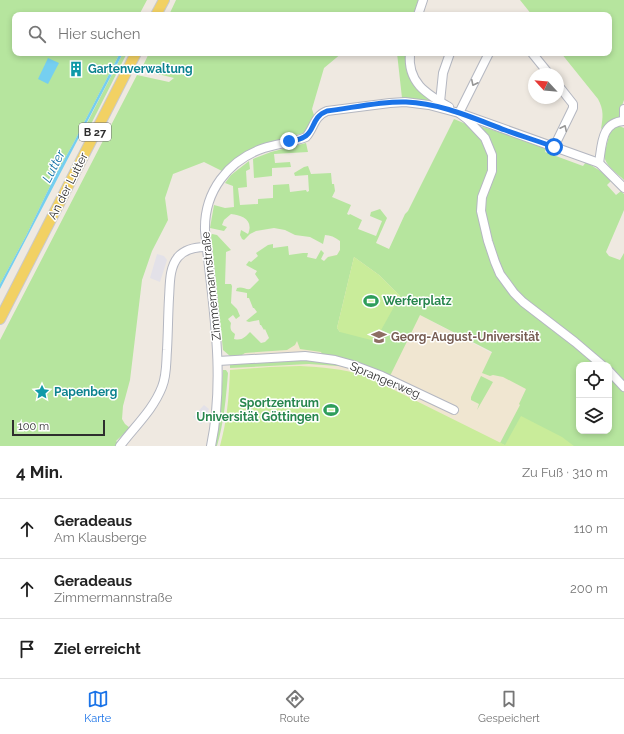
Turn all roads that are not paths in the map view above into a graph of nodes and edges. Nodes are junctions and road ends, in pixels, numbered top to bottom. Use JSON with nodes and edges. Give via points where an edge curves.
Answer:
{"nodes":[{"id":1,"x":164,"y":0,"type":"edge"},
{"id":2,"x":423,"y":0,"type":"edge"},
{"id":3,"x":158,"y":12,"type":"edge"},
{"id":4,"x":419,"y":12,"type":"edge"},
{"id":5,"x":134,"y":56,"type":"edge"},
{"id":6,"x":410,"y":56,"type":"edge"},
{"id":7,"x":449,"y":56,"type":"edge"},
{"id":8,"x":488,"y":56,"type":"edge"},
{"id":9,"x":534,"y":56,"type":"edge"},
{"id":10,"x":544,"y":68,"type":"edge"},
{"id":11,"x":564,"y":92,"type":"edge"},
{"id":12,"x":440,"y":102,"type":"junction"},
{"id":13,"x":624,"y":109,"type":"edge"},
{"id":14,"x":460,"y":113,"type":"junction"},
{"id":15,"x":624,"y":121,"type":"edge"},
{"id":16,"x":554,"y":147,"type":"junction"},
{"id":17,"x":598,"y":163,"type":"junction"},
{"id":18,"x":624,"y":188,"type":"edge"},
{"id":19,"x":206,"y":247,"type":"junction"},
{"id":20,"x":0,"y":319,"type":"edge"},
{"id":21,"x":218,"y":360,"type":"junction"},
{"id":22,"x":599,"y":362,"type":"edge"},
{"id":23,"x":612,"y":374,"type":"edge"},
{"id":24,"x":624,"y":387,"type":"edge"},
{"id":25,"x":454,"y":410,"type":"dead end"},
{"id":26,"x":120,"y":446,"type":"edge"},
{"id":27,"x":211,"y":446,"type":"edge"}],
"edges":[{"from":1,"to":3,"type":"main road"},
{"from":2,"to":4,"type":"street"},
{"from":5,"to":20,"type":"main road","name":"An der Lutter","number":"B 27"},
{"from":6,"to":12,"type":"street","via":[[411,70],[416,81],[424,91]]},
{"from":7,"to":12,"type":"street","via":[[443,73]]},
{"from":8,"to":14,"type":"street","one_way":true},
{"from":9,"to":10,"type":"street"},
{"from":16,"to":11,"type":"street","one_way":true,"via":[[573,108]]},
{"from":12,"to":14,"type":"street"},
{"from":13,"to":15,"type":"street"},
{"from":14,"to":16,"type":"street"},
{"from":14,"to":19,"type":"street","name":"Zimmermannstraße","via":[[405,102],[322,113],[316,118],[306,137],[255,151],[237,162],[224,175],[211,195],[208,207],[204,226]]},
{"from":14,"to":22,"type":"street","via":[[484,138],[492,154],[492,171],[482,197],[481,211],[500,274],[523,302]]},
{"from":15,"to":17,"type":"street","via":[[608,127]]},
{"from":16,"to":17,"type":"street"},
{"from":17,"to":18,"type":"street"},
{"from":19,"to":21,"type":"street","name":"Zimmermannstraße"},
{"from":19,"to":26,"type":"street","via":[[187,250],[174,264],[170,284],[163,386],[147,415]]},
{"from":21,"to":25,"type":"street","name":"Sprangerweg","via":[[305,356],[335,360],[365,369]]},
{"from":21,"to":27,"type":"street","name":"Zimmermannstraße","via":[[217,411]]},
{"from":23,"to":24,"type":"street"}]}
